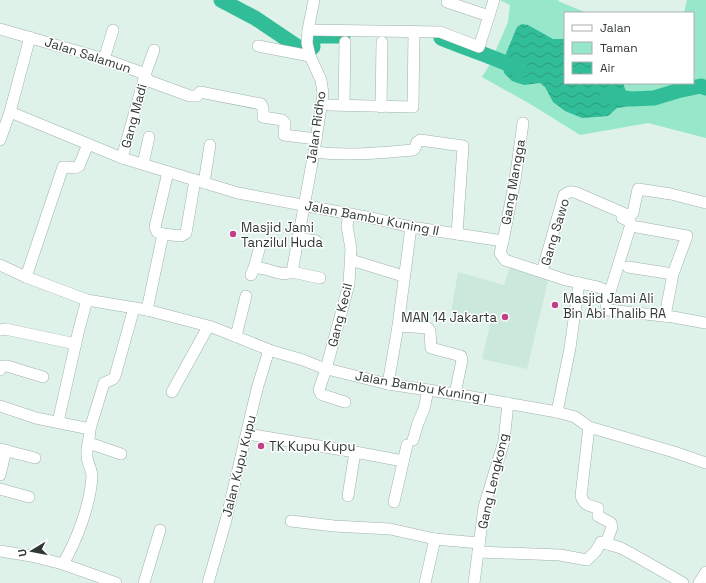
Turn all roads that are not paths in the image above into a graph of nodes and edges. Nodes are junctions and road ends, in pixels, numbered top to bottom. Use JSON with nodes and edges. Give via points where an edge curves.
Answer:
{"nodes":[{"id":1,"x":314,"y":0,"type":"edge"},
{"id":2,"x":494,"y":0,"type":"edge"},
{"id":3,"x":453,"y":2,"type":"edge"},
{"id":4,"x":489,"y":16,"type":"junction"},
{"id":5,"x":0,"y":29,"type":"edge"},
{"id":6,"x":113,"y":30,"type":"dead end"},
{"id":7,"x":308,"y":30,"type":"junction"},
{"id":8,"x":414,"y":34,"type":"junction"},
{"id":9,"x":30,"y":37,"type":"junction"},
{"id":10,"x":345,"y":42,"type":"dead end"},
{"id":11,"x":382,"y":42,"type":"dead end"},
{"id":12,"x":258,"y":46,"type":"dead end"},
{"id":13,"x":154,"y":50,"type":"dead end"},
{"id":14,"x":309,"y":50,"type":"junction"},
{"id":15,"x":104,"y":59,"type":"junction"},
{"id":16,"x":145,"y":75,"type":"junction"},
{"id":17,"x":329,"y":105,"type":"dead end"},
{"id":18,"x":344,"y":106,"type":"junction"},
{"id":19,"x":381,"y":106,"type":"junction"},
{"id":20,"x":10,"y":112,"type":"junction"},
{"id":21,"x":523,"y":123,"type":"dead end"},
{"id":22,"x":149,"y":136,"type":"dead end"},
{"id":23,"x":316,"y":139,"type":"junction"},
{"id":24,"x":0,"y":140,"type":"edge"},
{"id":25,"x":88,"y":144,"type":"junction"},
{"id":26,"x":210,"y":145,"type":"dead end"},
{"id":27,"x":314,"y":152,"type":"junction"},
{"id":28,"x":122,"y":158,"type":"junction"},
{"id":29,"x":142,"y":164,"type":"junction"},
{"id":30,"x":168,"y":172,"type":"junction"},
{"id":31,"x":200,"y":182,"type":"junction"},
{"id":32,"x":706,"y":203,"type":"edge"},
{"id":33,"x":588,"y":204,"type":"dead end"},
{"id":34,"x":303,"y":205,"type":"junction"},
{"id":35,"x":349,"y":214,"type":"junction"},
{"id":36,"x":634,"y":225,"type":"junction"},
{"id":37,"x":411,"y":227,"type":"junction"},
{"id":38,"x":162,"y":234,"type":"junction"},
{"id":39,"x":456,"y":234,"type":"junction"},
{"id":40,"x":298,"y":238,"type":"junction"},
{"id":41,"x":503,"y":240,"type":"junction"},
{"id":42,"x":316,"y":241,"type":"dead end"},
{"id":43,"x":260,"y":246,"type":"dead end"},
{"id":44,"x":351,"y":260,"type":"junction"},
{"id":45,"x":0,"y":265,"type":"edge"},
{"id":46,"x":628,"y":267,"type":"dead end"},
{"id":47,"x":292,"y":272,"type":"junction"},
{"id":48,"x":542,"y":272,"type":"junction"},
{"id":49,"x":673,"y":274,"type":"junction"},
{"id":50,"x":404,"y":276,"type":"junction"},
{"id":51,"x":26,"y":277,"type":"junction"},
{"id":52,"x":320,"y":278,"type":"dead end"},
{"id":53,"x":579,"y":283,"type":"junction"},
{"id":54,"x":246,"y":296,"type":"dead end"},
{"id":55,"x":606,"y":296,"type":"junction"},
{"id":56,"x":87,"y":300,"type":"junction"},
{"id":57,"x":134,"y":308,"type":"junction"},
{"id":58,"x":146,"y":310,"type":"junction"},
{"id":59,"x":665,"y":316,"type":"junction"},
{"id":60,"x":706,"y":323,"type":"edge"},
{"id":61,"x":398,"y":326,"type":"junction"},
{"id":62,"x":208,"y":327,"type":"junction"},
{"id":63,"x":0,"y":330,"type":"edge"},
{"id":64,"x":236,"y":336,"type":"junction"},
{"id":65,"x":76,"y":344,"type":"junction"},
{"id":66,"x":269,"y":350,"type":"junction"},
{"id":67,"x":326,"y":369,"type":"junction"},
{"id":68,"x":0,"y":370,"type":"edge"},
{"id":69,"x":43,"y":377,"type":"dead end"},
{"id":70,"x":388,"y":384,"type":"junction"},
{"id":71,"x":428,"y":390,"type":"junction"},
{"id":72,"x":172,"y":392,"type":"dead end"},
{"id":73,"x":455,"y":394,"type":"junction"},
{"id":74,"x":346,"y":402,"type":"dead end"},
{"id":75,"x":508,"y":403,"type":"junction"},
{"id":76,"x":0,"y":406,"type":"edge"},
{"id":77,"x":557,"y":412,"type":"junction"},
{"id":78,"x":58,"y":422,"type":"junction"},
{"id":79,"x":589,"y":427,"type":"junction"},
{"id":80,"x":90,"y":429,"type":"junction"},
{"id":81,"x":247,"y":434,"type":"junction"},
{"id":82,"x":89,"y":443,"type":"junction"},
{"id":83,"x":3,"y":449,"type":"edge"},
{"id":84,"x":355,"y":452,"type":"junction"},
{"id":85,"x":120,"y":454,"type":"dead end"},
{"id":86,"x":35,"y":458,"type":"dead end"},
{"id":87,"x":403,"y":461,"type":"junction"},
{"id":88,"x":706,"y":463,"type":"edge"},
{"id":89,"x":0,"y":464,"type":"edge"},
{"id":90,"x":0,"y":475,"type":"edge"},
{"id":91,"x":0,"y":489,"type":"edge"},
{"id":92,"x":348,"y":496,"type":"dead end"},
{"id":93,"x":30,"y":497,"type":"dead end"},
{"id":94,"x":394,"y":502,"type":"dead end"},
{"id":95,"x":291,"y":521,"type":"dead end"},
{"id":96,"x":160,"y":530,"type":"dead end"},
{"id":97,"x":435,"y":539,"type":"junction"},
{"id":98,"x":606,"y":544,"type":"junction"},
{"id":99,"x":478,"y":547,"type":"junction"},
{"id":100,"x":0,"y":551,"type":"edge"},
{"id":101,"x":63,"y":564,"type":"junction"},
{"id":102,"x":706,"y":572,"type":"edge"},
{"id":103,"x":116,"y":583,"type":"edge"},
{"id":104,"x":144,"y":583,"type":"edge"},
{"id":105,"x":208,"y":583,"type":"edge"},
{"id":106,"x":425,"y":583,"type":"edge"},
{"id":107,"x":474,"y":583,"type":"edge"},
{"id":108,"x":683,"y":583,"type":"edge"},
{"id":109,"x":699,"y":583,"type":"edge"}],
"edges":[{"from":1,"to":7,"type":"street"},
{"from":2,"to":4,"type":"street"},
{"from":3,"to":4,"type":"street"},
{"from":4,"to":8,"type":"street","via":[[479,48],[440,32]]},
{"from":5,"to":9,"type":"street","name":"Jalan Salamun"},
{"from":6,"to":15,"type":"street"},
{"from":7,"to":8,"type":"street"},
{"from":7,"to":14,"type":"street"},
{"from":8,"to":19,"type":"street","via":[[413,107]]},
{"from":9,"to":15,"type":"street","name":"Jalan Salamun"},
{"from":9,"to":20,"type":"street","name":"Jalan Salamun"},
{"from":10,"to":18,"type":"street"},
{"from":11,"to":19,"type":"street"},
{"from":12,"to":14,"type":"street"},
{"from":13,"to":16,"type":"street","name":"Gang Madi"},
{"from":14,"to":23,"type":"street","name":"Jalan Ridho","via":[[323,86]]},
{"from":15,"to":16,"type":"street","name":"Jalan Salamun"},
{"from":16,"to":23,"type":"street","name":"Jalan Salamun","via":[[150,81],[190,96],[197,96],[200,92],[261,104],[263,117],[282,120],[285,123],[284,135]]},
{"from":16,"to":28,"type":"street","name":"Gang Madi"},
{"from":17,"to":18,"type":"street"},
{"from":18,"to":19,"type":"street"},
{"from":20,"to":24,"type":"street","name":"Jalan Salamun"},
{"from":20,"to":25,"type":"street","name":"Jalan Bambu Kuning II"},
{"from":21,"to":41,"type":"street","name":"Gang Mangga"},
{"from":22,"to":29,"type":"street"},
{"from":23,"to":27,"type":"street","name":"Jalan Ridho"},
{"from":25,"to":28,"type":"street","name":"Jalan Bambu Kuning II"},
{"from":25,"to":51,"type":"street","via":[[79,166],[63,168]]},
{"from":26,"to":31,"type":"street"},
{"from":27,"to":34,"type":"street","name":"Jalan Ridho"},
{"from":27,"to":39,"type":"street","via":[[349,154],[413,150],[420,140],[462,146],[464,149]]},
{"from":28,"to":29,"type":"street","name":"Jalan Bambu Kuning II"},
{"from":29,"to":30,"type":"street","name":"Jalan Bambu Kuning II"},
{"from":30,"to":31,"type":"street","name":"Jalan Bambu Kuning II"},
{"from":30,"to":38,"type":"street","via":[[155,227],[157,232]]},
{"from":31,"to":34,"type":"street","name":"Jalan Bambu Kuning II","via":[[238,193]]},
{"from":31,"to":38,"type":"street","via":[[186,233],[180,236]]},
{"from":32,"to":48,"type":"street","name":"Gang Sawo","via":[[638,189],[633,213],[630,216],[577,193],[567,192]]},
{"from":33,"to":36,"type":"street","via":[[628,220]]},
{"from":34,"to":35,"type":"street","name":"Jalan Bambu Kuning II"},
{"from":34,"to":40,"type":"street","name":"Jalan Ridho"},
{"from":35,"to":37,"type":"street","name":"Jalan Bambu Kuning II"},
{"from":35,"to":44,"type":"street","name":"Gang Kecil","via":[[347,226]]},
{"from":36,"to":49,"type":"street","via":[[687,236]]},
{"from":36,"to":55,"type":"street","via":[[609,295]]},
{"from":37,"to":39,"type":"street","name":"Jalan Bambu Kuning II"},
{"from":37,"to":50,"type":"street"},
{"from":38,"to":58,"type":"street"},
{"from":39,"to":41,"type":"street","name":"Jalan Bambu Kuning II"},
{"from":40,"to":42,"type":"street"},
{"from":40,"to":47,"type":"street","name":"Jalan Ridho"},
{"from":41,"to":48,"type":"street","via":[[500,253],[505,260]]},
{"from":43,"to":47,"type":"street","via":[[253,272],[260,267],[286,274]]},
{"from":44,"to":50,"type":"street"},
{"from":44,"to":67,"type":"street","name":"Gang Kecil","via":[[349,284]]},
{"from":45,"to":51,"type":"street","name":"Jalan Bambu Kuning I"},
{"from":46,"to":49,"type":"street"},
{"from":47,"to":52,"type":"street"},
{"from":48,"to":53,"type":"street"},
{"from":49,"to":59,"type":"street"},
{"from":50,"to":61,"type":"street"},
{"from":51,"to":56,"type":"street","name":"Jalan Bambu Kuning I"},
{"from":53,"to":55,"type":"street","via":[[605,290]]},
{"from":53,"to":77,"type":"street","via":[[570,348]]},
{"from":54,"to":64,"type":"street"},
{"from":55,"to":59,"type":"street","via":[[606,307],[610,310]]},
{"from":56,"to":57,"type":"street","name":"Jalan Bambu Kuning I"},
{"from":56,"to":65,"type":"street"},
{"from":57,"to":58,"type":"street","name":"Jalan Bambu Kuning I"},
{"from":57,"to":80,"type":"street","via":[[115,376],[104,383]]},
{"from":58,"to":62,"type":"street","name":"Jalan Bambu Kuning I"},
{"from":59,"to":60,"type":"street"},
{"from":61,"to":70,"type":"street"},
{"from":61,"to":73,"type":"street","via":[[428,328],[431,348],[461,356]]},
{"from":62,"to":64,"type":"street","name":"Jalan Bambu Kuning I"},
{"from":62,"to":72,"type":"street"},
{"from":63,"to":65,"type":"street"},
{"from":64,"to":66,"type":"street","name":"Jalan Bambu Kuning I"},
{"from":65,"to":78,"type":"street"},
{"from":66,"to":67,"type":"street","name":"Jalan Bambu Kuning I"},
{"from":66,"to":81,"type":"street","name":"Jalan Kupu Kupu"},
{"from":67,"to":70,"type":"street","name":"Jalan Bambu Kuning I"},
{"from":67,"to":74,"type":"street","name":"Gang Kecil","via":[[319,392]]},
{"from":68,"to":69,"type":"street","via":[[7,366]]},
{"from":70,"to":71,"type":"street","name":"Jalan Bambu Kuning I"},
{"from":71,"to":73,"type":"street","name":"Jalan Bambu Kuning I"},
{"from":71,"to":87,"type":"street","via":[[424,409]]},
{"from":73,"to":75,"type":"street","name":"Jalan Bambu Kuning I"},
{"from":75,"to":77,"type":"street","name":"Jalan Bambu Kuning I"},
{"from":75,"to":99,"type":"street","name":"Gang Lengkong","via":[[504,441],[484,507]]},
{"from":76,"to":78,"type":"street"},
{"from":77,"to":79,"type":"street","name":"Jalan Bambu Kuning I","via":[[575,417]]},
{"from":78,"to":80,"type":"street"},
{"from":79,"to":88,"type":"street","name":"Jalan Bambu Kuning I"},
{"from":79,"to":98,"type":"street","via":[[581,496],[587,505],[598,508],[598,516],[611,523]]},
{"from":80,"to":82,"type":"street"},
{"from":81,"to":84,"type":"street"},
{"from":81,"to":105,"type":"street","name":"Jalan Kupu Kupu"},
{"from":82,"to":85,"type":"street"},
{"from":82,"to":101,"type":"street","via":[[86,454],[92,476],[86,509]]},
{"from":83,"to":86,"type":"street"},
{"from":83,"to":89,"type":"street"},
{"from":83,"to":90,"type":"street"},
{"from":84,"to":87,"type":"street"},
{"from":84,"to":92,"type":"street"},
{"from":87,"to":94,"type":"street"},
{"from":91,"to":93,"type":"street"},
{"from":95,"to":97,"type":"street","via":[[390,529]]},
{"from":96,"to":104,"type":"street"},
{"from":97,"to":99,"type":"street"},
{"from":97,"to":106,"type":"street"},
{"from":98,"to":99,"type":"street","via":[[601,542],[587,560]]},
{"from":98,"to":108,"type":"street","via":[[621,548]]},
{"from":99,"to":107,"type":"street","name":"Gang Lengkong"},
{"from":100,"to":101,"type":"street"},
{"from":101,"to":103,"type":"street"},
{"from":102,"to":109,"type":"street"}]}
